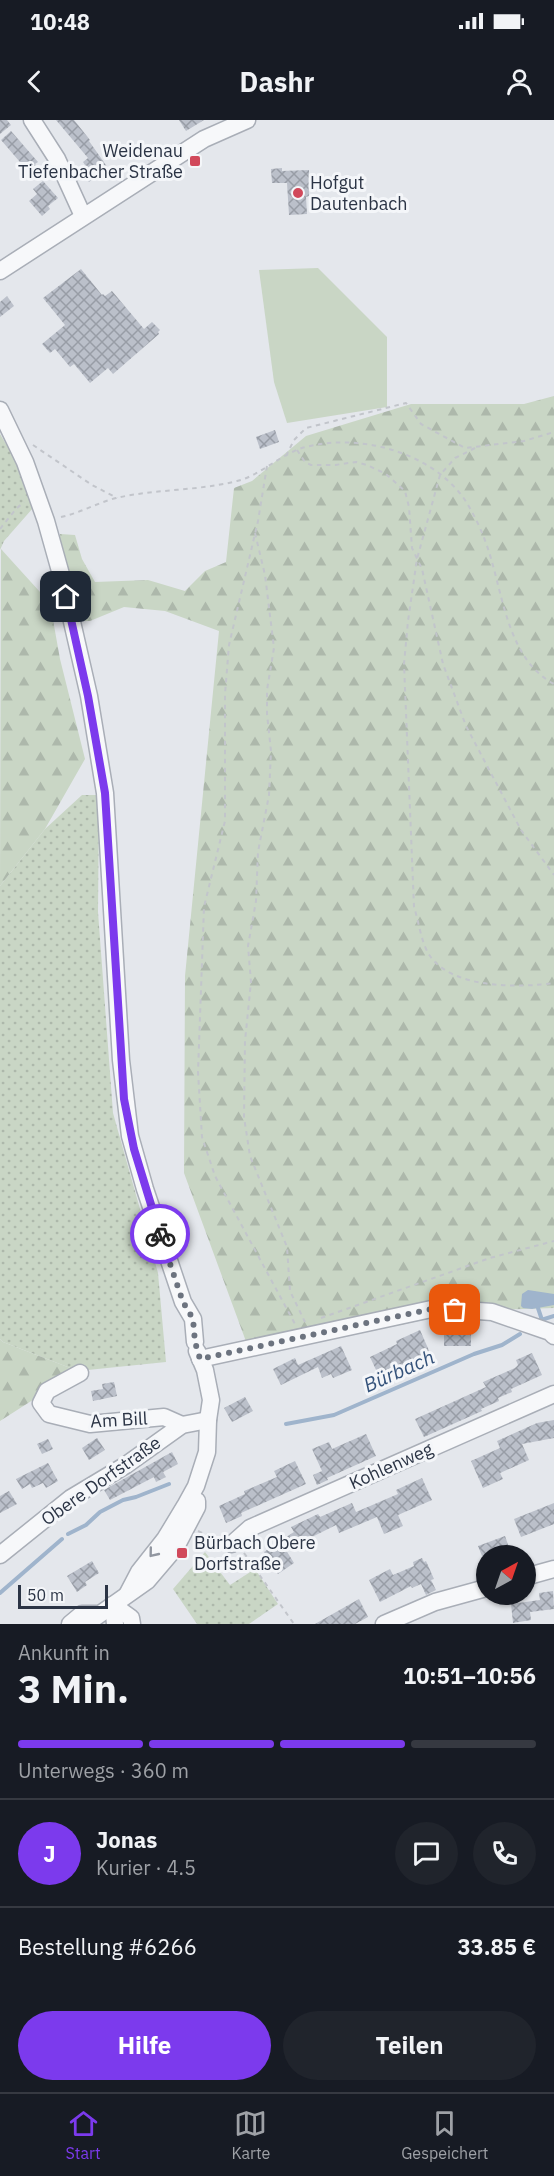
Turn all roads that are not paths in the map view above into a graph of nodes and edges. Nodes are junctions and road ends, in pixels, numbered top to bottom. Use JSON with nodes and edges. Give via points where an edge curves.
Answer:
{"nodes":[{"id":1,"x":32,"y":120,"type":"edge"},
{"id":2,"x":247,"y":120,"type":"edge"},
{"id":3,"x":220,"y":125,"type":"edge"},
{"id":4,"x":83,"y":216,"type":"junction"},
{"id":5,"x":0,"y":271,"type":"edge"},
{"id":6,"x":0,"y":410,"type":"edge"},
{"id":7,"x":553,"y":1333,"type":"edge"},
{"id":8,"x":200,"y":1359,"type":"junction"},
{"id":9,"x":80,"y":1373,"type":"dead end"},
{"id":10,"x":554,"y":1394,"type":"edge"},
{"id":11,"x":208,"y":1420,"type":"junction"},
{"id":12,"x":182,"y":1425,"type":"junction"},
{"id":13,"x":196,"y":1486,"type":"junction"},
{"id":14,"x":226,"y":1543,"type":"road end"},
{"id":15,"x":0,"y":1555,"type":"edge"},
{"id":16,"x":554,"y":1569,"type":"edge"},
{"id":17,"x":536,"y":1574,"type":"edge"},
{"id":18,"x":476,"y":1591,"type":"edge"},
{"id":19,"x":129,"y":1593,"type":"junction"},
{"id":20,"x":107,"y":1610,"type":"junction"},
{"id":21,"x":70,"y":1624,"type":"edge"},
{"id":22,"x":86,"y":1624,"type":"edge"},
{"id":23,"x":115,"y":1624,"type":"edge"},
{"id":24,"x":132,"y":1624,"type":"edge"},
{"id":25,"x":384,"y":1624,"type":"edge"}],
"edges":[{"from":1,"to":4,"type":"street","via":[[57,159]]},
{"from":2,"to":3,"type":"street"},
{"from":3,"to":4,"type":"street"},
{"from":4,"to":5,"type":"street"},
{"from":6,"to":8,"type":"street","via":[[37,492],[75,633],[101,763],[121,1060],[130,1136],[183,1302],[184,1323]]},
{"from":7,"to":8,"type":"street","via":[[492,1312],[436,1308]]},
{"from":8,"to":11,"type":"street","via":[[198,1386]]},
{"from":9,"to":12,"type":"street","name":"Am Bill","via":[[47,1390],[40,1403],[49,1414],[90,1424],[164,1417]]},
{"from":10,"to":14,"type":"street","name":"Kohlenweg","via":[[250,1528]]},
{"from":11,"to":12,"type":"street","name":"Obere Dorfstraße"},
{"from":11,"to":13,"type":"street","via":[[207,1452]]},
{"from":12,"to":15,"type":"street","name":"Obere Dorfstraße","via":[[72,1498]]},
{"from":13,"to":19,"type":"street","one_way":true},
{"from":13,"to":19,"type":"street","via":[[197,1507],[176,1547],[147,1581]]},
{"from":16,"to":17,"type":"street"},
{"from":18,"to":25,"type":"street","via":[[435,1602]]},
{"from":19,"to":20,"type":"street"},
{"from":20,"to":21,"type":"street","via":[[82,1614]]},
{"from":20,"to":22,"type":"street"},
{"from":20,"to":23,"type":"street"},
{"from":20,"to":24,"type":"street","via":[[131,1618]]}]}
